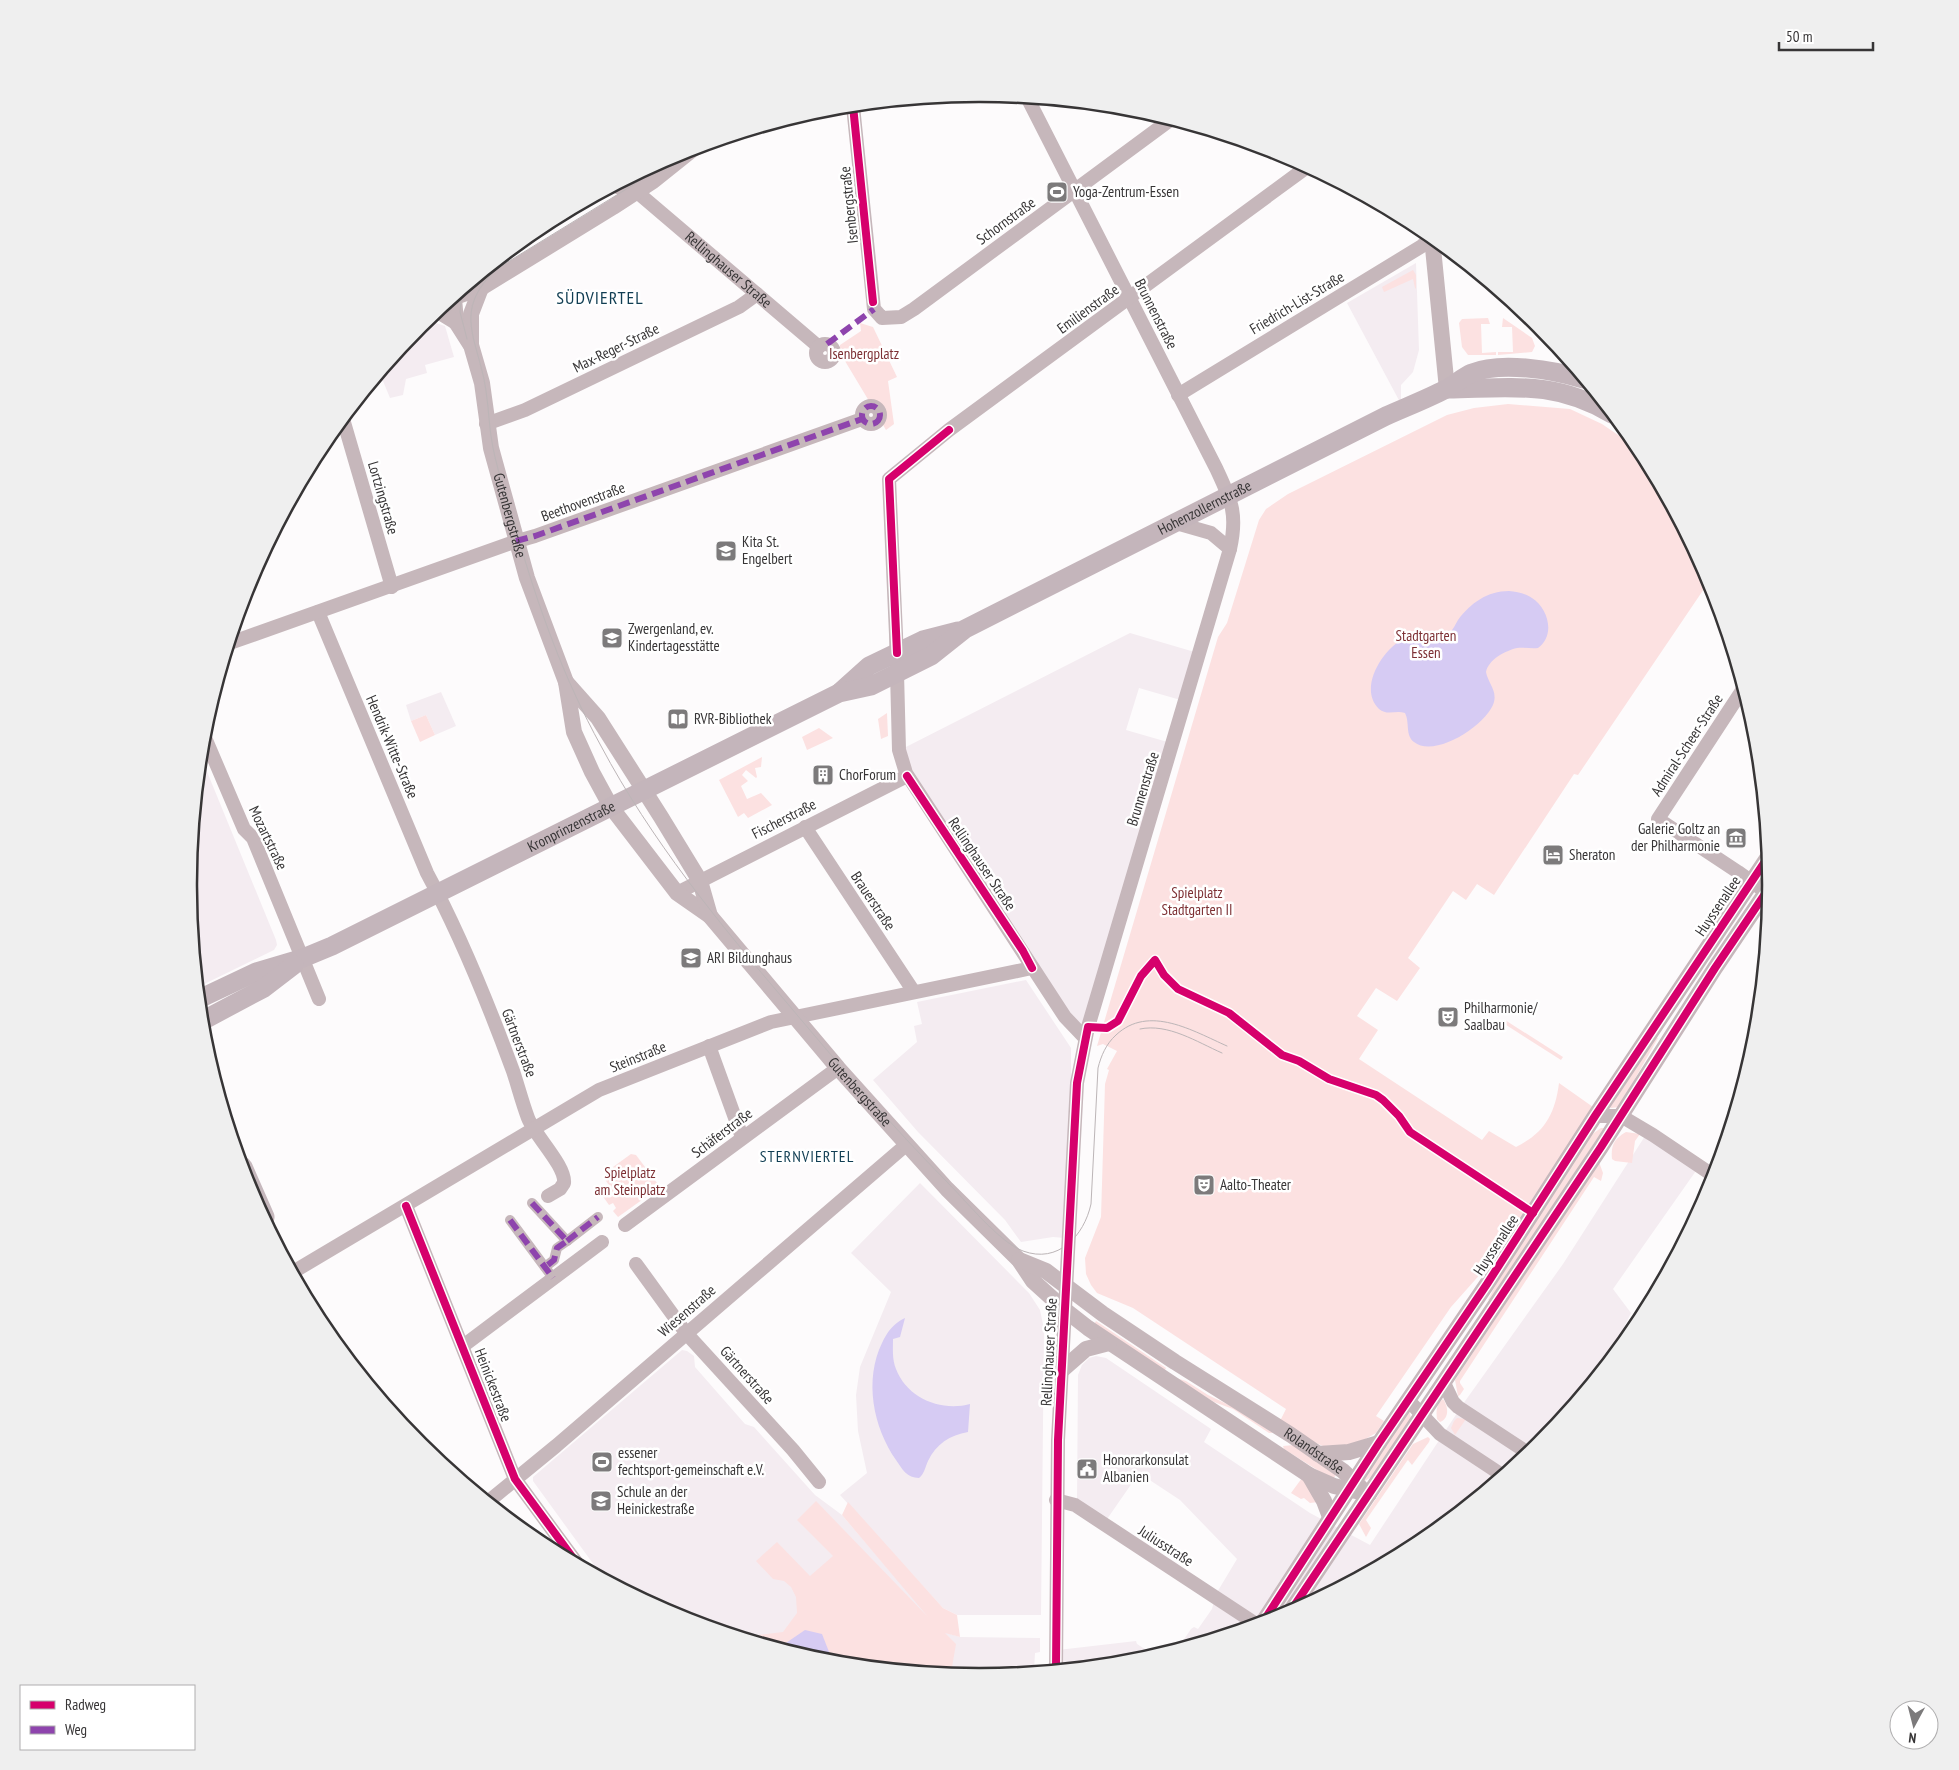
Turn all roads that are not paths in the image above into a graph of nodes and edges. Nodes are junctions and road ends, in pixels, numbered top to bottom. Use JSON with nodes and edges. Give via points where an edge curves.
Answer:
{"nodes":[{"id":1,"x":1031,"y":104,"type":"edge"},
{"id":2,"x":854,"y":113,"type":"edge"},
{"id":3,"x":1163,"y":125,"type":"edge"},
{"id":4,"x":1301,"y":172,"type":"edge"},
{"id":5,"x":649,"y":176,"type":"edge"},
{"id":6,"x":634,"y":185,"type":"edge"},
{"id":7,"x":1074,"y":191,"type":"junction"},
{"id":8,"x":1426,"y":243,"type":"edge"},
{"id":9,"x":1433,"y":247,"type":"edge"},
{"id":10,"x":481,"y":288,"type":"junction"},
{"id":11,"x":470,"y":292,"type":"edge"},
{"id":12,"x":757,"y":294,"type":"junction"},
{"id":13,"x":1130,"y":298,"type":"junction"},
{"id":14,"x":455,"y":306,"type":"edge"},
{"id":15,"x":444,"y":315,"type":"edge"},
{"id":16,"x":882,"y":318,"type":"joint"},
{"id":17,"x":456,"y":322,"type":"junction"},
{"id":18,"x":471,"y":345,"type":"junction"},
{"id":19,"x":819,"y":347,"type":"dead end"},
{"id":20,"x":1575,"y":377,"type":"edge"},
{"id":21,"x":1446,"y":389,"type":"junction"},
{"id":22,"x":1178,"y":395,"type":"junction"},
{"id":23,"x":1598,"y":406,"type":"edge"},
{"id":24,"x":862,"y":419,"type":"dead end"},
{"id":25,"x":486,"y":424,"type":"junction"},
{"id":26,"x":345,"y":427,"type":"edge"},
{"id":27,"x":889,"y":479,"type":"joint"},
{"id":28,"x":1229,"y":496,"type":"junction"},
{"id":29,"x":1176,"y":523,"type":"junction"},
{"id":30,"x":516,"y":541,"type":"junction"},
{"id":31,"x":1230,"y":549,"type":"junction"},
{"id":32,"x":392,"y":587,"type":"junction"},
{"id":33,"x":318,"y":612,"type":"junction"},
{"id":34,"x":965,"y":630,"type":"junction"},
{"id":35,"x":237,"y":641,"type":"edge"},
{"id":36,"x":897,"y":653,"type":"junction"},
{"id":37,"x":897,"y":673,"type":"junction"},
{"id":38,"x":566,"y":682,"type":"junction"},
{"id":39,"x":839,"y":693,"type":"junction"},
{"id":40,"x":1738,"y":696,"type":"edge"},
{"id":41,"x":209,"y":748,"type":"edge"},
{"id":42,"x":907,"y":776,"type":"junction"},
{"id":43,"x":644,"y":790,"type":"junction"},
{"id":44,"x":611,"y":806,"type":"junction"},
{"id":45,"x":805,"y":827,"type":"junction"},
{"id":46,"x":1761,"y":867,"type":"edge"},
{"id":47,"x":700,"y":881,"type":"junction"},
{"id":48,"x":1752,"y":881,"type":"junction"},
{"id":49,"x":1762,"y":886,"type":"edge"},
{"id":50,"x":438,"y":893,"type":"junction"},
{"id":51,"x":677,"y":893,"type":"junction"},
{"id":52,"x":1761,"y":899,"type":"edge"},
{"id":53,"x":710,"y":916,"type":"junction"},
{"id":54,"x":303,"y":958,"type":"junction"},
{"id":55,"x":1032,"y":968,"type":"junction"},
{"id":56,"x":914,"y":992,"type":"junction"},
{"id":57,"x":205,"y":996,"type":"edge"},
{"id":58,"x":319,"y":999,"type":"dead end"},
{"id":59,"x":794,"y":1016,"type":"junction"},
{"id":60,"x":209,"y":1017,"type":"edge"},
{"id":61,"x":1085,"y":1038,"type":"junction"},
{"id":62,"x":709,"y":1046,"type":"junction"},
{"id":63,"x":838,"y":1068,"type":"junction"},
{"id":64,"x":1595,"y":1116,"type":"junction"},
{"id":65,"x":1621,"y":1116,"type":"junction"},
{"id":66,"x":534,"y":1129,"type":"junction"},
{"id":67,"x":742,"y":1137,"type":"junction"},
{"id":68,"x":906,"y":1145,"type":"junction"},
{"id":69,"x":1707,"y":1171,"type":"edge"},
{"id":70,"x":548,"y":1196,"type":"dead end"},
{"id":71,"x":532,"y":1203,"type":"dead end"},
{"id":72,"x":406,"y":1206,"type":"junction"},
{"id":73,"x":598,"y":1217,"type":"dead end"},
{"id":74,"x":510,"y":1220,"type":"dead end"},
{"id":75,"x":625,"y":1225,"type":"dead end"},
{"id":76,"x":567,"y":1241,"type":"junction"},
{"id":77,"x":602,"y":1242,"type":"dead end"},
{"id":78,"x":1019,"y":1260,"type":"junction"},
{"id":79,"x":636,"y":1264,"type":"dead end"},
{"id":80,"x":545,"y":1267,"type":"junction"},
{"id":81,"x":298,"y":1269,"type":"edge"},
{"id":82,"x":554,"y":1278,"type":"junction"},
{"id":83,"x":1066,"y":1287,"type":"junction"},
{"id":84,"x":1064,"y":1310,"type":"junction"},
{"id":85,"x":686,"y":1333,"type":"junction"},
{"id":86,"x":1110,"y":1343,"type":"junction"},
{"id":87,"x":463,"y":1346,"type":"junction"},
{"id":88,"x":1062,"y":1370,"type":"junction"},
{"id":89,"x":1444,"y":1383,"type":"junction"},
{"id":90,"x":1409,"y":1401,"type":"junction"},
{"id":91,"x":1422,"y":1416,"type":"junction"},
{"id":92,"x":1292,"y":1435,"type":"junction"},
{"id":93,"x":1379,"y":1443,"type":"junction"},
{"id":94,"x":1271,"y":1448,"type":"junction"},
{"id":95,"x":1521,"y":1449,"type":"edge"},
{"id":96,"x":1318,"y":1454,"type":"junction"},
{"id":97,"x":1497,"y":1471,"type":"edge"},
{"id":98,"x":1309,"y":1475,"type":"junction"},
{"id":99,"x":515,"y":1479,"type":"junction"},
{"id":100,"x":819,"y":1482,"type":"dead end"},
{"id":101,"x":1351,"y":1485,"type":"junction"},
{"id":102,"x":1369,"y":1494,"type":"junction"},
{"id":103,"x":493,"y":1498,"type":"edge"},
{"id":104,"x":1056,"y":1500,"type":"junction"},
{"id":105,"x":1330,"y":1517,"type":"junction"},
{"id":106,"x":567,"y":1550,"type":"edge"},
{"id":107,"x":1299,"y":1599,"type":"edge"},
{"id":108,"x":1270,"y":1611,"type":"edge"},
{"id":109,"x":1249,"y":1619,"type":"edge"},
{"id":110,"x":1056,"y":1664,"type":"edge"}],
"edges":[{"from":1,"to":7,"type":"street","name":"Brunnenstraße"},
{"from":2,"to":16,"type":"street","name":"Isenbergstraße","via":[[874,310]]},
{"from":3,"to":7,"type":"street","name":"Schornstraße"},
{"from":4,"to":13,"type":"street","name":"Emilienstraße"},
{"from":5,"to":6,"type":"street"},
{"from":6,"to":10,"type":"street"},
{"from":6,"to":12,"type":"street","name":"Rellinghauser Straße"},
{"from":7,"to":13,"type":"street","name":"Brunnenstraße"},
{"from":7,"to":16,"type":"street","name":"Schornstraße","via":[[902,317]]},
{"from":8,"to":22,"type":"street","name":"Friedrich-List-Straße"},
{"from":9,"to":21,"type":"street"},
{"from":10,"to":11,"type":"street"},
{"from":10,"to":18,"type":"street","name":"Gutenbergstraße","via":[[471,314]]},
{"from":12,"to":19,"type":"street","name":"Rellinghauser Straße"},
{"from":12,"to":25,"type":"street","name":"Max-Reger-Straße","via":[[739,307],[543,402]]},
{"from":13,"to":22,"type":"street","name":"Brunnenstraße"},
{"from":13,"to":27,"type":"street","name":"Emilienstraße","via":[[949,430]]},
{"from":14,"to":17,"type":"street","name":"Gutenbergstraße"},
{"from":15,"to":17,"type":"street","name":"Gutenbergstraße"},
{"from":17,"to":18,"type":"street","name":"Gutenbergstraße"},
{"from":18,"to":25,"type":"street","name":"Gutenbergstraße","via":[[482,382]]},
{"from":20,"to":21,"type":"main road","name":"Hohenzollernstraße","via":[[1534,369],[1495,369],[1472,373]]},
{"from":21,"to":23,"type":"main road","name":"Hohenzollernstraße","via":[[1543,388]]},
{"from":21,"to":28,"type":"main road","name":"Hohenzollernstraße"},
{"from":22,"to":28,"type":"street","name":"Brunnenstraße"},
{"from":24,"to":30,"type":"street","name":"Beethovenstraße"},
{"from":25,"to":30,"type":"street","name":"Gutenbergstraße"},
{"from":26,"to":32,"type":"street","name":"Lortzingstraße"},
{"from":27,"to":36,"type":"street","name":"Rellinghauser Straße"},
{"from":28,"to":29,"type":"main road","name":"Hohenzollernstraße"},
{"from":28,"to":31,"type":"street","name":"Brunnenstraße","via":[[1234,522]]},
{"from":29,"to":31,"type":"street","via":[[1211,533]]},
{"from":29,"to":34,"type":"main road","name":"Hohenzollernstraße"},
{"from":30,"to":32,"type":"street","name":"Beethovenstraße"},
{"from":30,"to":38,"type":"street","name":"Gutenbergstraße"},
{"from":31,"to":61,"type":"street","name":"Brunnenstraße"},
{"from":32,"to":33,"type":"street","name":"Beethovenstraße"},
{"from":33,"to":35,"type":"street","name":"Beethovenstraße"},
{"from":33,"to":50,"type":"street","name":"Hendrik-Witte-Straße"},
{"from":34,"to":36,"type":"main road","name":"Hohenzollernstraße","via":[[923,640]]},
{"from":34,"to":37,"type":"main road","name":"Hohenzollernstraße","via":[[931,656]]},
{"from":36,"to":37,"type":"street","name":"Rellinghauser Straße"},
{"from":36,"to":39,"type":"main road","name":"Kronprinzenstraße","via":[[869,666]]},
{"from":37,"to":39,"type":"main road","name":"Kronprinzenstraße","via":[[871,686]]},
{"from":37,"to":42,"type":"street","name":"Rellinghauser Straße","via":[[898,750]]},
{"from":38,"to":43,"type":"street","name":"Gutenbergstraße","via":[[598,718]]},
{"from":38,"to":44,"type":"street","name":"Gutenbergstraße","via":[[574,732]]},
{"from":39,"to":43,"type":"main road","name":"Kronprinzenstraße"},
{"from":40,"to":48,"type":"street","name":"Admiral-Scheer-Straße","via":[[1658,819]]},
{"from":41,"to":54,"type":"street","name":"Mozartstraße","via":[[244,829],[253,838]]},
{"from":42,"to":45,"type":"street","name":"Fischerstraße"},
{"from":42,"to":55,"type":"street","name":"Rellinghauser Straße"},
{"from":43,"to":44,"type":"main road","name":"Kronprinzenstraße"},
{"from":43,"to":47,"type":"street","name":"Gutenbergstraße"},
{"from":44,"to":50,"type":"main road","name":"Kronprinzenstraße"},
{"from":44,"to":51,"type":"street","name":"Gutenbergstraße"},
{"from":45,"to":47,"type":"street","name":"Fischerstraße"},
{"from":45,"to":56,"type":"street","name":"Brauerstraße"},
{"from":46,"to":48,"type":"street","name":"Huyssenallee"},
{"from":47,"to":51,"type":"street","name":"Fischerstraße"},
{"from":47,"to":53,"type":"street","name":"Gutenbergstraße"},
{"from":48,"to":49,"type":"street"},
{"from":48,"to":64,"type":"street","name":"Huyssenallee"},
{"from":50,"to":54,"type":"main road","name":"Kronprinzenstraße"},
{"from":50,"to":66,"type":"street","name":"Gärtnerstraße","via":[[474,974]]},
{"from":51,"to":53,"type":"street","name":"Gutenbergstraße"},
{"from":52,"to":65,"type":"street"},
{"from":53,"to":59,"type":"street","name":"Gutenbergstraße"},
{"from":54,"to":57,"type":"main road","name":"Kronprinzenstraße","via":[[256,972]]},
{"from":54,"to":58,"type":"street"},
{"from":54,"to":60,"type":"main road","name":"Kronprinzenstraße","via":[[264,988]]},
{"from":55,"to":56,"type":"street","name":"Steinstraße"},
{"from":55,"to":61,"type":"street","name":"Rellinghauser Straße","via":[[1065,1017]]},
{"from":56,"to":59,"type":"street","name":"Steinstraße"},
{"from":59,"to":62,"type":"street","name":"Steinstraße"},
{"from":59,"to":63,"type":"street","name":"Gutenbergstraße"},
{"from":61,"to":83,"type":"street","name":"Rellinghauser Straße","via":[[1077,1083]]},
{"from":62,"to":66,"type":"street","name":"Steinstraße","via":[[599,1090]]},
{"from":62,"to":67,"type":"street"},
{"from":63,"to":67,"type":"street","name":"Schäferstraße"},
{"from":63,"to":68,"type":"street","name":"Gutenbergstraße"},
{"from":64,"to":65,"type":"street"},
{"from":64,"to":90,"type":"street","name":"Huyssenallee"},
{"from":65,"to":69,"type":"street"},
{"from":65,"to":89,"type":"street"},
{"from":66,"to":70,"type":"street","name":"Gärtnerstraße","via":[[565,1178],[560,1189]]},
{"from":66,"to":72,"type":"street","name":"Steinstraße"},
{"from":67,"to":75,"type":"street","name":"Schäferstraße"},
{"from":68,"to":78,"type":"street","name":"Gutenbergstraße"},
{"from":68,"to":85,"type":"street","name":"Wiesenstraße"},
{"from":71,"to":76,"type":"street"},
{"from":72,"to":81,"type":"street","name":"Steinstraße"},
{"from":72,"to":87,"type":"street","name":"Heinickestraße"},
{"from":73,"to":76,"type":"street"},
{"from":74,"to":80,"type":"street"},
{"from":76,"to":80,"type":"street","via":[[557,1248],[554,1260]]},
{"from":77,"to":82,"type":"street"},
{"from":78,"to":83,"type":"street","name":"Rolandstraße","via":[[1046,1271]]},
{"from":78,"to":84,"type":"street","name":"Rolandstraße","via":[[1033,1281]]},
{"from":79,"to":85,"type":"street","name":"Gärtnerstraße"},
{"from":80,"to":82,"type":"street"},
{"from":82,"to":87,"type":"street"},
{"from":83,"to":84,"type":"street","name":"Rellinghauser Straße"},
{"from":83,"to":92,"type":"street","name":"Rolandstraße","via":[[1175,1362]]},
{"from":84,"to":86,"type":"street","name":"Rolandstraße"},
{"from":84,"to":88,"type":"street","name":"Rellinghauser Straße"},
{"from":85,"to":99,"type":"street","name":"Wiesenstraße"},
{"from":85,"to":100,"type":"street","name":"Gärtnerstraße"},
{"from":86,"to":88,"type":"street","via":[[1086,1349]]},
{"from":86,"to":94,"type":"street","name":"Rolandstraße"},
{"from":87,"to":99,"type":"street","name":"Heinickestraße"},
{"from":88,"to":104,"type":"street","name":"Rellinghauser Straße"},
{"from":89,"to":91,"type":"street"},
{"from":89,"to":95,"type":"street","via":[[1458,1407]]},
{"from":90,"to":91,"type":"street"},
{"from":90,"to":93,"type":"street","name":"Huyssenallee"},
{"from":91,"to":97,"type":"street","via":[[1440,1434]]},
{"from":91,"to":102,"type":"street"},
{"from":92,"to":94,"type":"street"},
{"from":92,"to":96,"type":"street","name":"Rolandstraße"},
{"from":93,"to":96,"type":"street","via":[[1349,1452]]},
{"from":93,"to":101,"type":"street","name":"Huyssenallee"},
{"from":94,"to":98,"type":"street","name":"Rolandstraße"},
{"from":96,"to":101,"type":"street","name":"Rolandstraße","via":[[1344,1471]]},
{"from":98,"to":101,"type":"street","name":"Rolandstraße"},
{"from":98,"to":105,"type":"street"},
{"from":99,"to":103,"type":"street","name":"Wiesenstraße"},
{"from":99,"to":106,"type":"street","name":"Heinickestraße"},
{"from":101,"to":102,"type":"street","name":"Rolandstraße"},
{"from":101,"to":105,"type":"street","name":"Huyssenallee"},
{"from":102,"to":107,"type":"street"},
{"from":104,"to":109,"type":"street","name":"Juliusstraße","via":[[1075,1505]]},
{"from":104,"to":110,"type":"street","name":"Rellinghauser Straße"},
{"from":105,"to":108,"type":"street","name":"Huyssenallee"}]}
